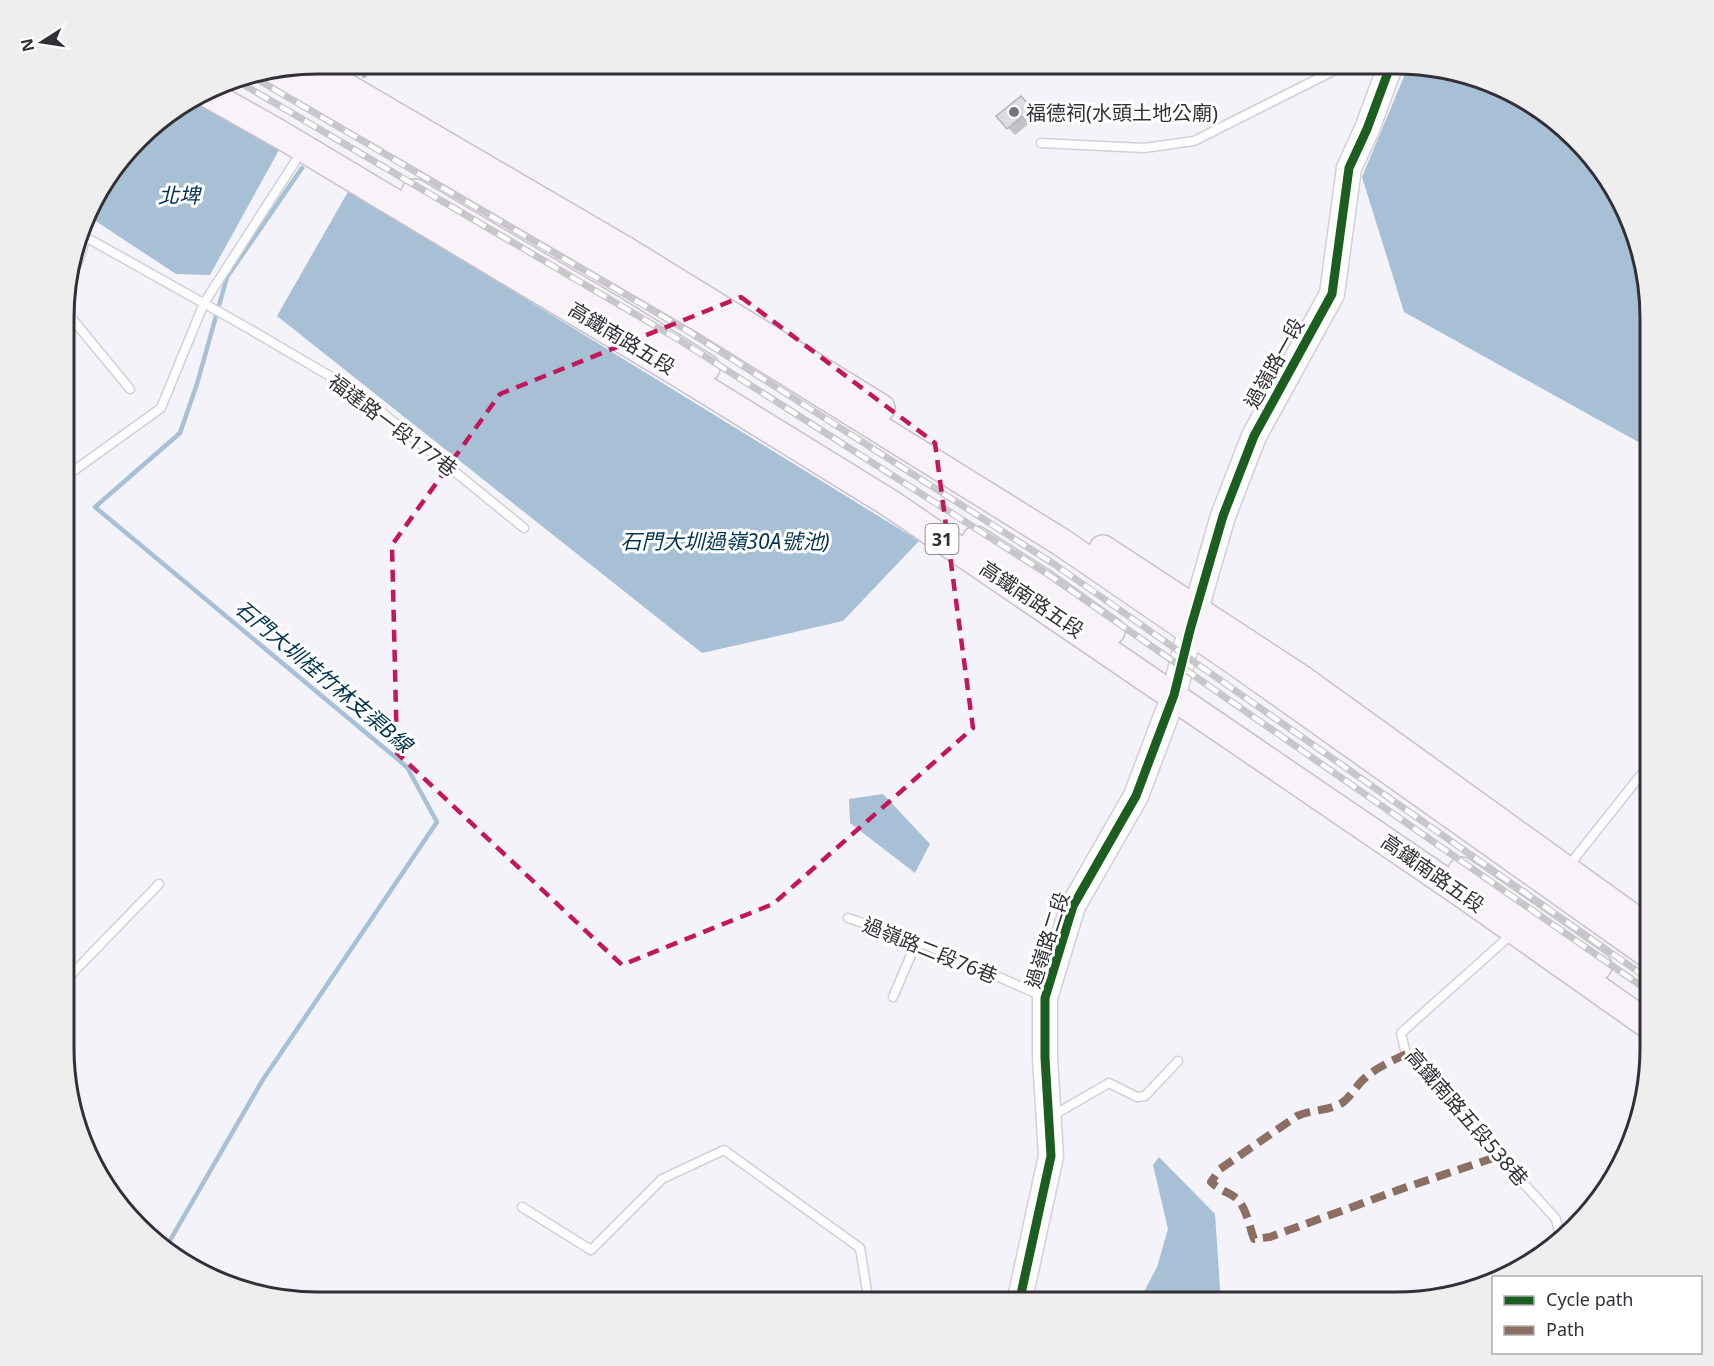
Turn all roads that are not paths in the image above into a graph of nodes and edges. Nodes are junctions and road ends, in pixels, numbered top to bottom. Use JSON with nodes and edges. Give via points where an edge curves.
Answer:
{"nodes":[{"id":1,"x":323,"y":74,"type":"edge"},
{"id":2,"x":1327,"y":74,"type":"edge"},
{"id":3,"x":1386,"y":74,"type":"edge"},
{"id":4,"x":285,"y":76,"type":"edge"},
{"id":5,"x":233,"y":88,"type":"edge"},
{"id":6,"x":214,"y":97,"type":"edge"},
{"id":7,"x":1041,"y":143,"type":"dead end"},
{"id":8,"x":304,"y":148,"type":"junction"},
{"id":9,"x":440,"y":230,"type":"junction"},
{"id":10,"x":87,"y":237,"type":"edge"},
{"id":11,"x":628,"y":252,"type":"junction"},
{"id":12,"x":523,"y":256,"type":"junction"},
{"id":13,"x":208,"y":305,"type":"junction"},
{"id":14,"x":704,"y":320,"type":"junction"},
{"id":15,"x":74,"y":321,"type":"edge"},
{"id":16,"x":130,"y":389,"type":"dead end"},
{"id":17,"x":74,"y":471,"type":"edge"},
{"id":18,"x":524,"y":528,"type":"dead end"},
{"id":19,"x":1194,"y":620,"type":"junction"},
{"id":20,"x":1177,"y":687,"type":"junction"},
{"id":21,"x":1640,"y":776,"type":"edge"},
{"id":22,"x":1403,"y":831,"type":"junction"},
{"id":23,"x":1566,"y":869,"type":"junction"},
{"id":24,"x":159,"y":884,"type":"dead end"},
{"id":25,"x":1463,"y":894,"type":"junction"},
{"id":26,"x":848,"y":918,"type":"dead end"},
{"id":27,"x":1640,"y":924,"type":"edge"},
{"id":28,"x":1516,"y":931,"type":"junction"},
{"id":29,"x":917,"y":941,"type":"junction"},
{"id":30,"x":1640,"y":949,"type":"edge"},
{"id":31,"x":74,"y":972,"type":"edge"},
{"id":32,"x":893,"y":996,"type":"dead end"},
{"id":33,"x":1640,"y":997,"type":"edge"},
{"id":34,"x":1045,"y":998,"type":"junction"},
{"id":35,"x":1640,"y":1019,"type":"edge"},
{"id":36,"x":1178,"y":1062,"type":"dead end"},
{"id":37,"x":1050,"y":1118,"type":"junction"},
{"id":38,"x":522,"y":1207,"type":"dead end"},
{"id":39,"x":1559,"y":1231,"type":"edge"},
{"id":40,"x":867,"y":1292,"type":"edge"},
{"id":41,"x":1021,"y":1292,"type":"edge"}],
"edges":[{"from":1,"to":11,"type":"main road"},
{"from":2,"to":7,"type":"lane","via":[[1194,141],[1144,148]]},
{"from":3,"to":19,"type":"street","name":"過嶺路一段","via":[[1349,168],[1332,294],[1254,436],[1223,516]]},
{"from":4,"to":14,"type":"main road"},
{"from":5,"to":12,"type":"main road","name":"高鐵南路五段","number":"31"},
{"from":6,"to":8,"type":"main road","name":"高鐵南路五段","number":"31"},
{"from":8,"to":9,"type":"main road","name":"高鐵南路五段","number":"31"},
{"from":8,"to":13,"type":"lane"},
{"from":9,"to":12,"type":"main road"},
{"from":9,"to":20,"type":"main road","name":"高鐵南路五段","number":"31","via":[[891,504]]},
{"from":10,"to":13,"type":"lane"},
{"from":11,"to":14,"type":"main road"},
{"from":11,"to":19,"type":"main road","via":[[777,342]]},
{"from":12,"to":20,"type":"main road","name":"高鐵南路五段","number":"31","via":[[634,322],[1042,582]]},
{"from":13,"to":17,"type":"lane","via":[[161,408]]},
{"from":13,"to":18,"type":"lane","name":"福達路一段177巷","via":[[357,392]]},
{"from":14,"to":19,"type":"main road"},
{"from":15,"to":16,"type":"lane"},
{"from":19,"to":20,"type":"street","name":"過嶺路一段"},
{"from":19,"to":23,"type":"main road","via":[[1300,678]]},
{"from":19,"to":30,"type":"main road"},
{"from":20,"to":22,"type":"main road","name":"高鐵南路五段","number":"31"},
{"from":20,"to":25,"type":"main road","name":"高鐵南路五段","number":"31"},
{"from":20,"to":34,"type":"street","name":"過嶺路二段","via":[[1136,796],[1073,906]]},
{"from":21,"to":23,"type":"lane"},
{"from":22,"to":25,"type":"main road"},
{"from":22,"to":33,"type":"main road","name":"高鐵南路五段","number":"31"},
{"from":23,"to":27,"type":"main road"},
{"from":24,"to":31,"type":"lane"},
{"from":25,"to":28,"type":"main road","name":"高鐵南路五段","number":"31"},
{"from":26,"to":29,"type":"lane","name":"過嶺路二段76巷"},
{"from":28,"to":35,"type":"main road","name":"高鐵南路五段","number":"31"},
{"from":28,"to":39,"type":"lane","name":"高鐵南路五段538巷","via":[[1401,1034],[1406,1054],[1556,1219]]},
{"from":29,"to":32,"type":"lane"},
{"from":29,"to":34,"type":"lane","name":"過嶺路二段76巷"},
{"from":34,"to":37,"type":"street","name":"過嶺路二段"},
{"from":36,"to":37,"type":"lane","via":[[1144,1096],[1137,1097],[1108,1083]]},
{"from":37,"to":41,"type":"street","name":"過嶺路二段","via":[[1052,1156]]},
{"from":38,"to":40,"type":"lane","via":[[591,1250],[662,1179],[724,1150],[860,1248]]}]}
